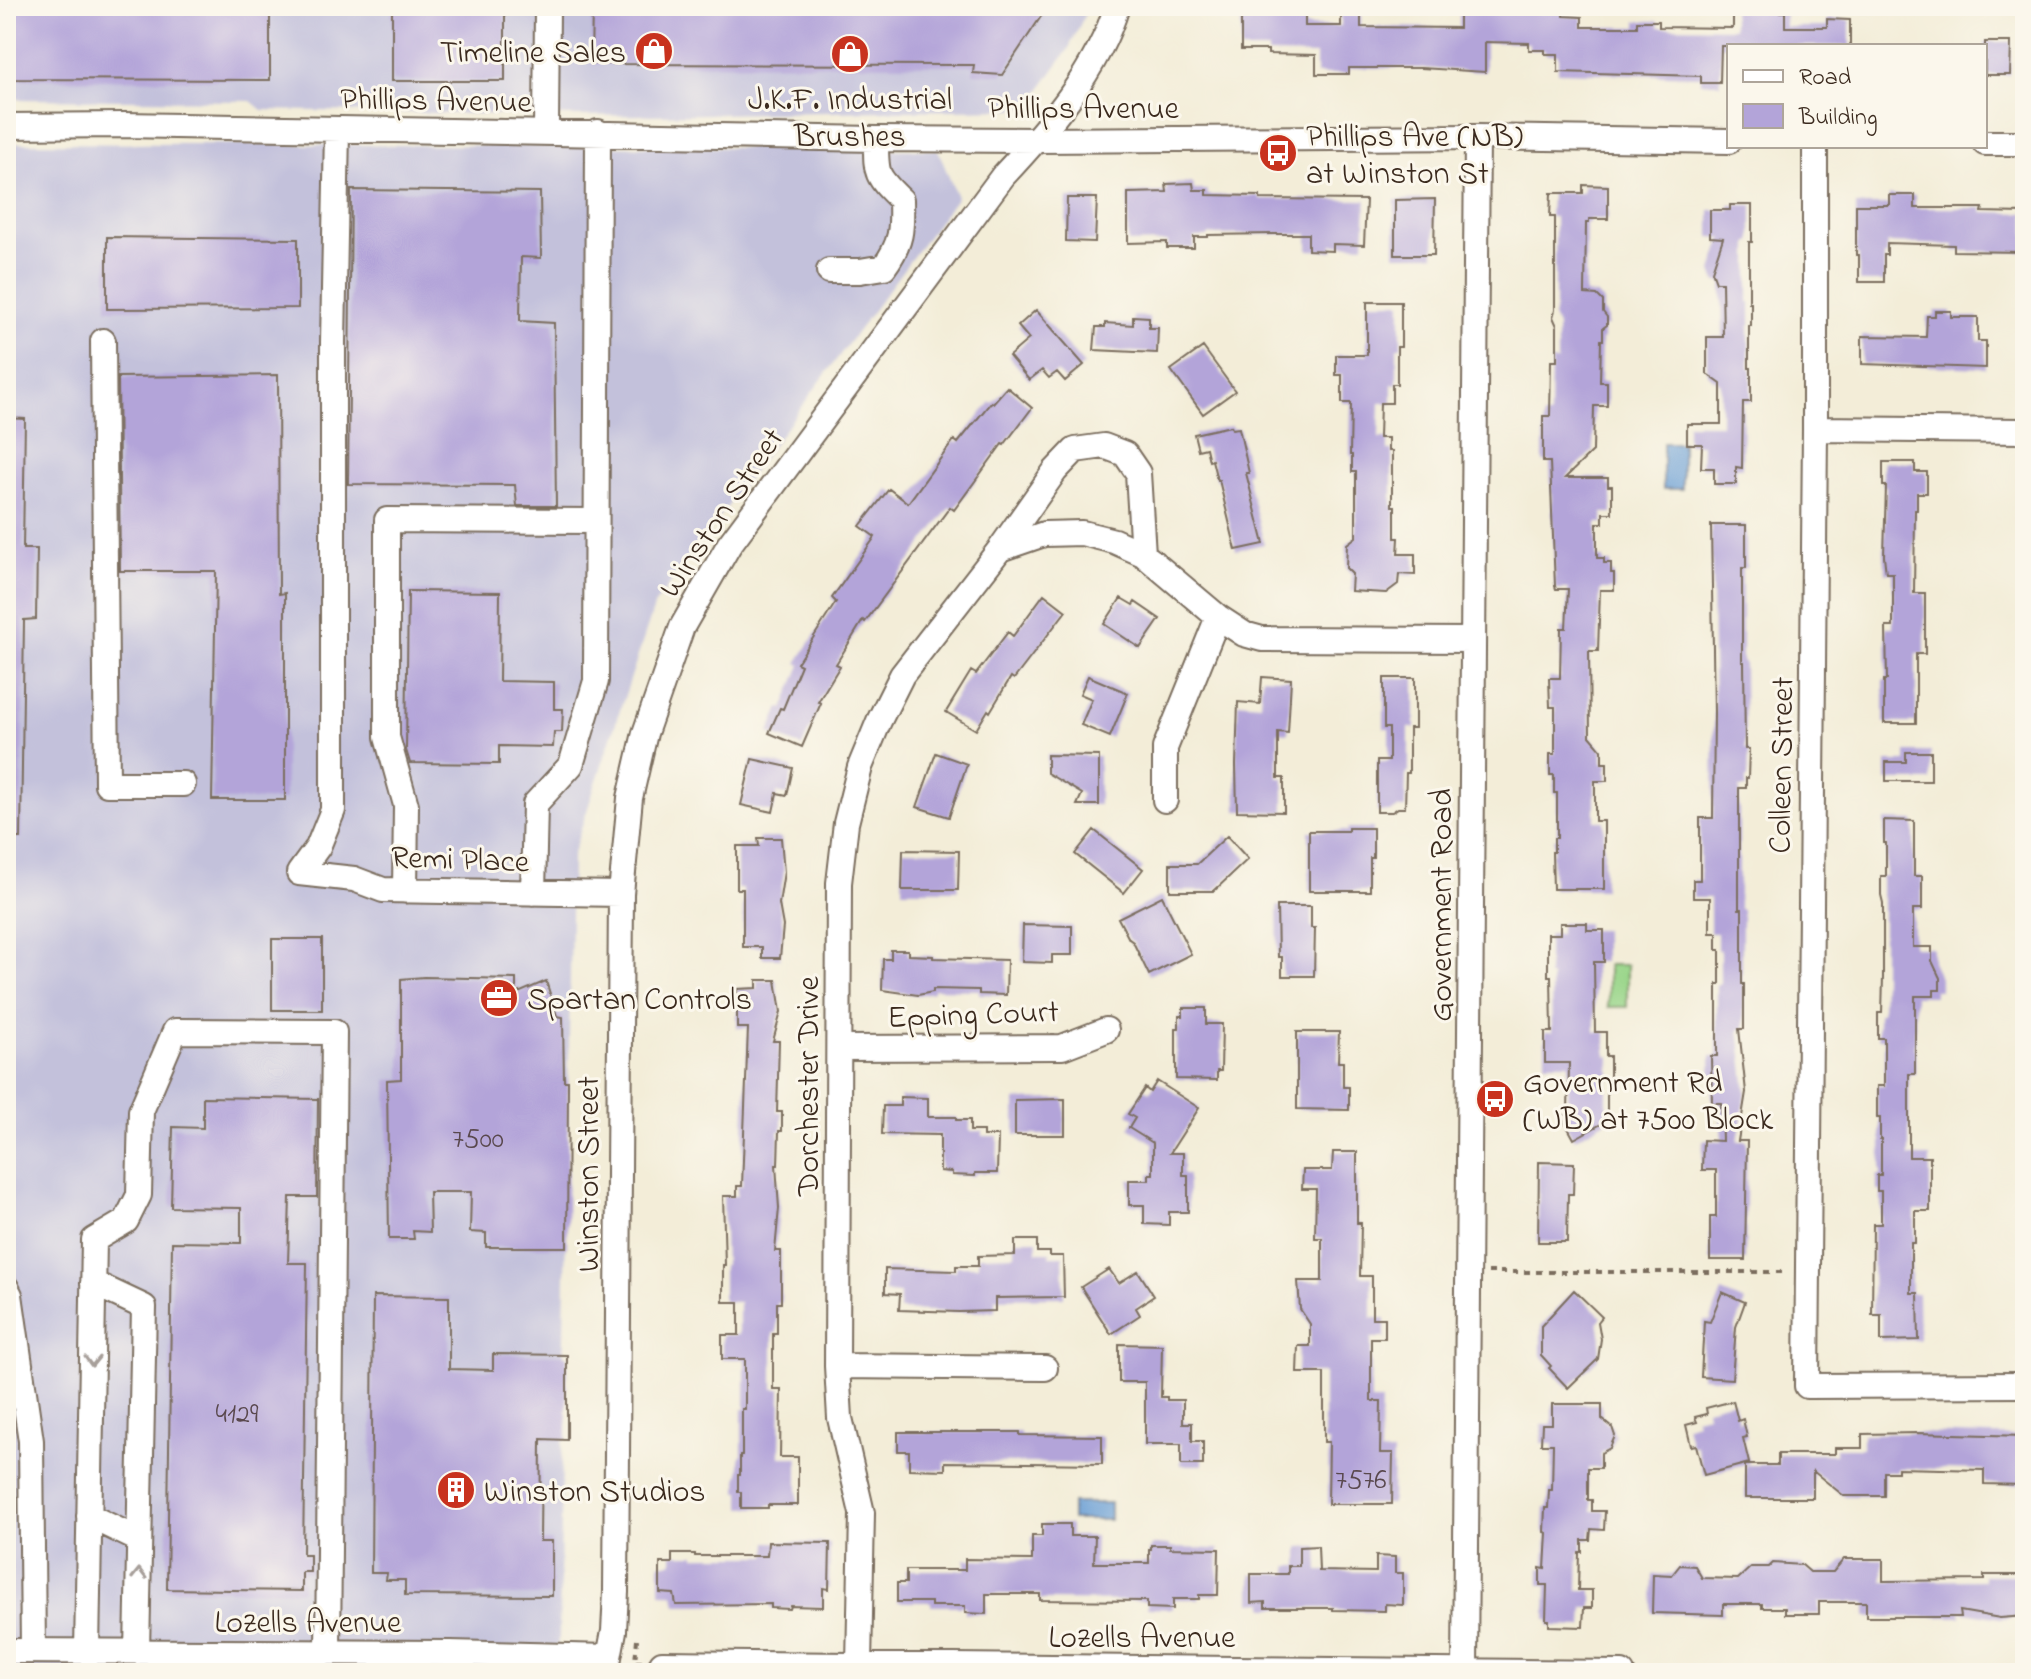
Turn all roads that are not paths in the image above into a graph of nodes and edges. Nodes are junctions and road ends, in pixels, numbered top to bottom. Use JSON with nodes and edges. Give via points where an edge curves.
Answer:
{"nodes":[{"id":1,"x":547,"y":6,"type":"edge"},
{"id":2,"x":1117,"y":6,"type":"edge"},
{"id":3,"x":6,"y":126,"type":"edge"},
{"id":4,"x":337,"y":130,"type":"junction"},
{"id":5,"x":546,"y":132,"type":"junction"},
{"id":6,"x":598,"y":132,"type":"junction"},
{"id":7,"x":1477,"y":137,"type":"junction"},
{"id":8,"x":876,"y":139,"type":"junction"},
{"id":9,"x":1038,"y":140,"type":"junction"},
{"id":10,"x":1727,"y":141,"type":"edge"},
{"id":11,"x":1987,"y":143,"type":"edge"},
{"id":12,"x":2025,"y":143,"type":"edge"},
{"id":13,"x":1815,"y":148,"type":"edge"},
{"id":14,"x":829,"y":271,"type":"dead end"},
{"id":15,"x":103,"y":341,"type":"dead end"},
{"id":16,"x":1815,"y":429,"type":"junction"},
{"id":17,"x":2025,"y":431,"type":"edge"},
{"id":18,"x":596,"y":521,"type":"junction"},
{"id":19,"x":1000,"y":549,"type":"junction"},
{"id":20,"x":1143,"y":554,"type":"junction"},
{"id":21,"x":1218,"y":617,"type":"junction"},
{"id":22,"x":1473,"y":640,"type":"junction"},
{"id":23,"x":183,"y":784,"type":"dead end"},
{"id":24,"x":1165,"y":800,"type":"dead end"},
{"id":25,"x":405,"y":891,"type":"junction"},
{"id":26,"x":533,"y":893,"type":"junction"},
{"id":27,"x":621,"y":894,"type":"junction"},
{"id":28,"x":1106,"y":1030,"type":"dead end"},
{"id":29,"x":839,"y":1048,"type":"junction"},
{"id":30,"x":93,"y":1283,"type":"junction"},
{"id":31,"x":6,"y":1287,"type":"edge"},
{"id":32,"x":837,"y":1366,"type":"junction"},
{"id":33,"x":1045,"y":1368,"type":"dead end"},
{"id":34,"x":2025,"y":1385,"type":"edge"},
{"id":35,"x":89,"y":1516,"type":"junction"},
{"id":36,"x":139,"y":1540,"type":"junction"},
{"id":37,"x":6,"y":1651,"type":"edge"},
{"id":38,"x":33,"y":1651,"type":"junction"},
{"id":39,"x":87,"y":1652,"type":"junction"},
{"id":40,"x":137,"y":1652,"type":"junction"},
{"id":41,"x":328,"y":1653,"type":"junction"},
{"id":42,"x":662,"y":1663,"type":"dead end"},
{"id":43,"x":608,"y":1665,"type":"edge"},
{"id":44,"x":859,"y":1665,"type":"junction"},
{"id":45,"x":992,"y":1670,"type":"edge"},
{"id":46,"x":1465,"y":1672,"type":"edge"},
{"id":47,"x":1622,"y":1673,"type":"edge"}],
"edges":[{"from":1,"to":5,"type":"street"},
{"from":2,"to":9,"type":"street","name":"Winston Street","via":[[1085,75]]},
{"from":3,"to":4,"type":"street","name":"Phillips Avenue"},
{"from":4,"to":5,"type":"street","name":"Phillips Avenue"},
{"from":4,"to":25,"type":"street","name":"Remi Place","via":[[333,810],[318,847],[299,873]]},
{"from":5,"to":6,"type":"street","name":"Phillips Avenue"},
{"from":6,"to":8,"type":"street","name":"Phillips Avenue"},
{"from":6,"to":18,"type":"street"},
{"from":7,"to":9,"type":"street","name":"Phillips Avenue"},
{"from":7,"to":10,"type":"street","name":"Phillips Avenue"},
{"from":7,"to":22,"type":"street","name":"Government Road"},
{"from":8,"to":9,"type":"street","name":"Phillips Avenue"},
{"from":8,"to":14,"type":"street","via":[[876,171],[901,200],[902,232],[895,252],[884,267]]},
{"from":9,"to":27,"type":"street","name":"Winston Street","via":[[1003,176],[729,545],[682,627],[630,798]]},
{"from":11,"to":12,"type":"street"},
{"from":13,"to":16,"type":"street","name":"Colleen Street"},
{"from":15,"to":23,"type":"street","via":[[107,784]]},
{"from":16,"to":17,"type":"street"},
{"from":16,"to":34,"type":"street","name":"Colleen Street","via":[[1807,1386]]},
{"from":18,"to":25,"type":"street","via":[[387,520],[387,737],[406,805]]},
{"from":18,"to":26,"type":"street","via":[[596,681],[571,765],[535,804]]},
{"from":19,"to":20,"type":"street","via":[[1044,534],[1082,533]]},
{"from":19,"to":20,"type":"street","name":"Dorchester Drive","via":[[1075,450],[1104,446],[1125,454],[1138,473]]},
{"from":19,"to":29,"type":"street","name":"Dorchester Drive","via":[[902,675],[860,767],[839,883]]},
{"from":20,"to":21,"type":"street"},
{"from":21,"to":22,"type":"street","via":[[1262,639]]},
{"from":21,"to":24,"type":"street","via":[[1165,748]]},
{"from":22,"to":46,"type":"street","name":"Government Road"},
{"from":25,"to":26,"type":"street","name":"Remi Place"},
{"from":26,"to":27,"type":"street","name":"Remi Place"},
{"from":27,"to":43,"type":"street","name":"Winston Street","via":[[616,1592]]},
{"from":28,"to":29,"type":"street","name":"Epping Court","via":[[1062,1047]]},
{"from":29,"to":32,"type":"street","name":"Dorchester Drive"},
{"from":30,"to":35,"type":"street","one_way":true},
{"from":30,"to":36,"type":"street","via":[[144,1307]]},
{"from":30,"to":41,"type":"street","via":[[94,1240],[126,1221],[139,1195],[141,1111],[175,1031],[334,1032]]},
{"from":31,"to":38,"type":"street","via":[[31,1441]]},
{"from":32,"to":33,"type":"street"},
{"from":32,"to":44,"type":"street","name":"Dorchester Drive","via":[[840,1418],[862,1513]]},
{"from":35,"to":36,"type":"street"},
{"from":35,"to":39,"type":"street"},
{"from":40,"to":36,"type":"street","one_way":true},
{"from":37,"to":38,"type":"street","name":"Lozells Avenue"},
{"from":38,"to":39,"type":"street","name":"Lozells Avenue"},
{"from":39,"to":40,"type":"street","name":"Lozells Avenue"},
{"from":40,"to":41,"type":"street","name":"Lozells Avenue"},
{"from":41,"to":43,"type":"street","name":"Lozells Avenue","via":[[450,1653]]},
{"from":42,"to":44,"type":"street","name":"Lozells Avenue"},
{"from":44,"to":45,"type":"street","name":"Lozells Avenue"},
{"from":45,"to":46,"type":"street","name":"Lozells Avenue"},
{"from":46,"to":47,"type":"street","name":"Lozells Avenue"}]}
